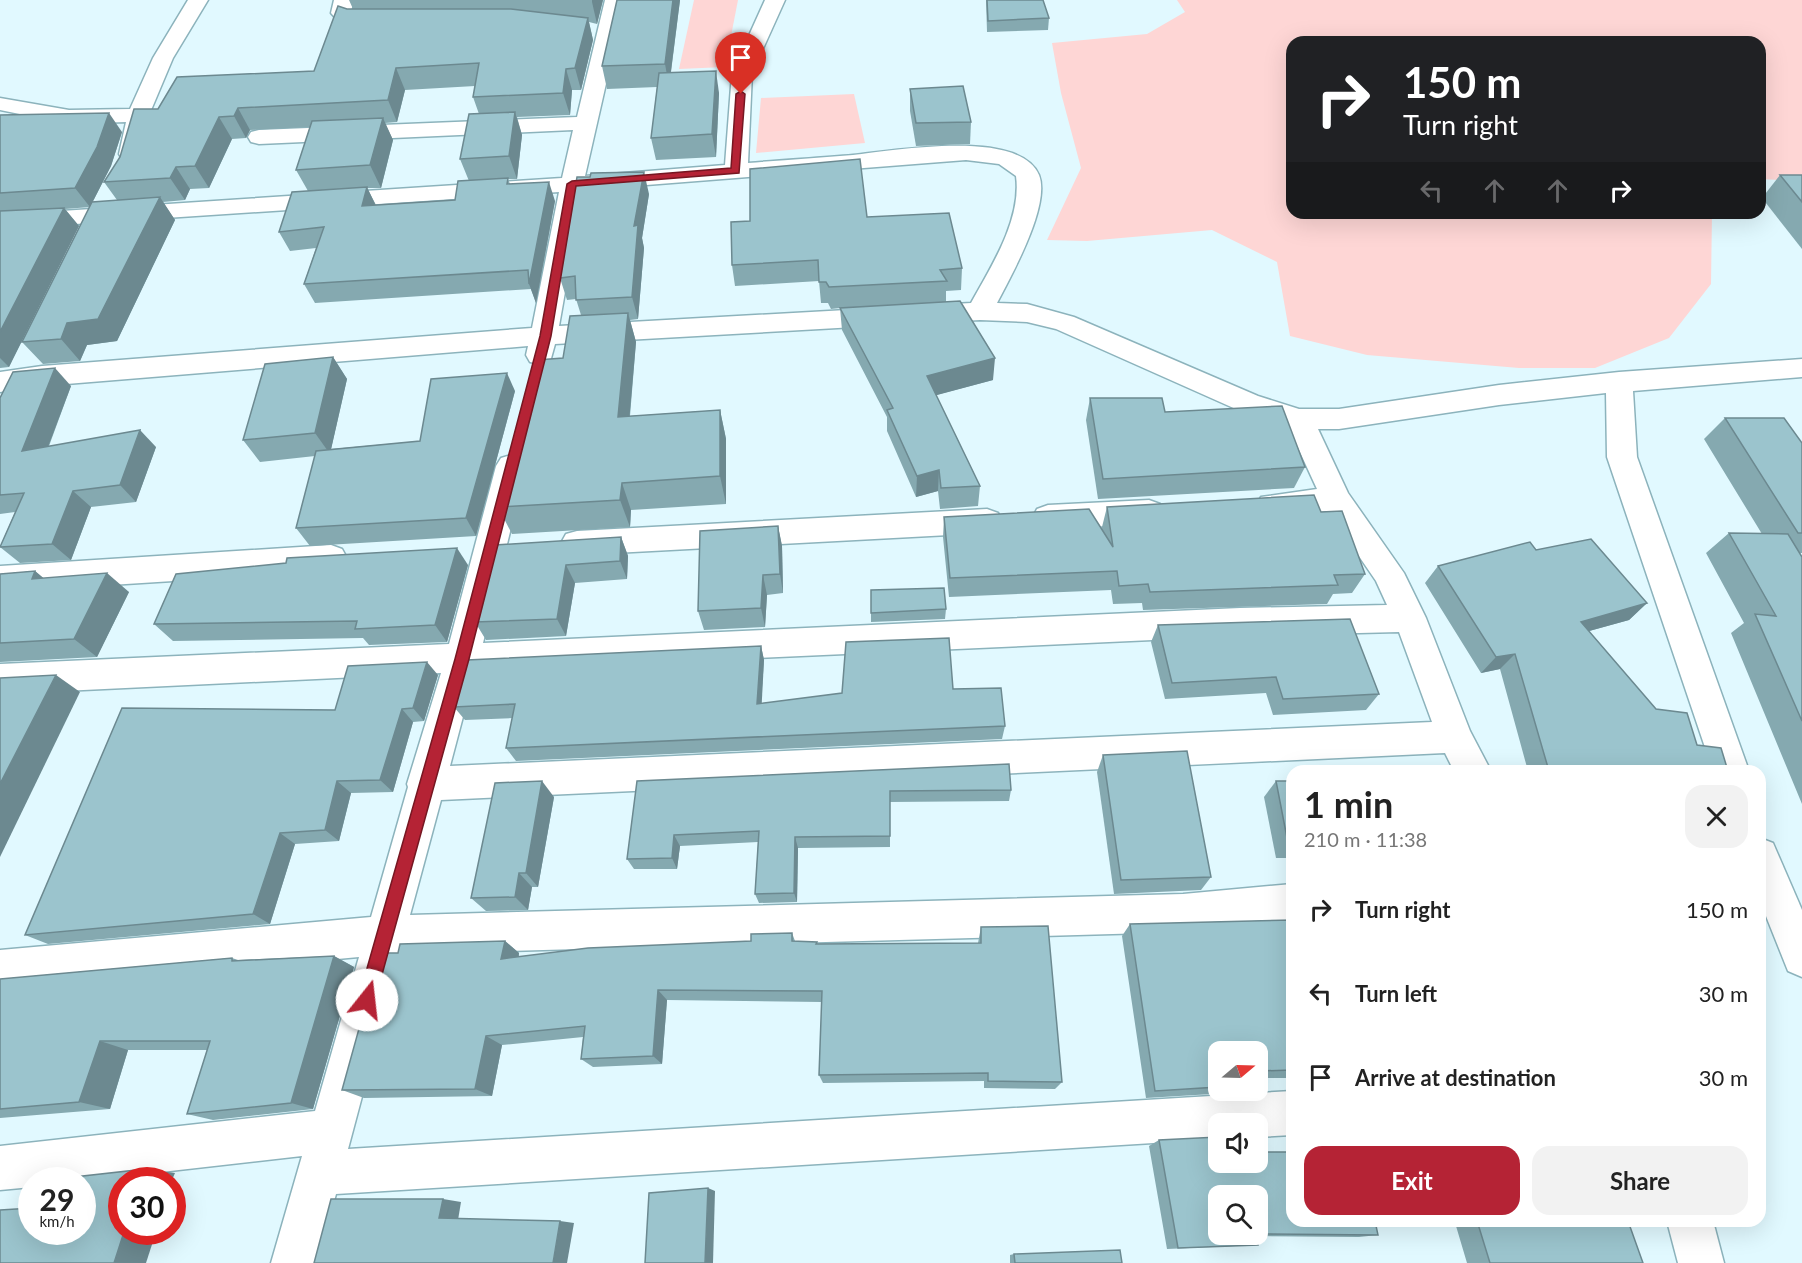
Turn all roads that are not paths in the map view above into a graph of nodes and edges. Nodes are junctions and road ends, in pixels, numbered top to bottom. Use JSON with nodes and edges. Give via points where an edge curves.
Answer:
{"nodes":[{"id":1,"x":198,"y":0,"type":"edge"},
{"id":2,"x":344,"y":0,"type":"edge"},
{"id":3,"x":615,"y":0,"type":"edge"},
{"id":4,"x":776,"y":0,"type":"edge"},
{"id":5,"x":392,"y":23,"type":"edge"},
{"id":6,"x":0,"y":104,"type":"edge"},
{"id":7,"x":138,"y":115,"type":"junction"},
{"id":8,"x":586,"y":123,"type":"junction"},
{"id":9,"x":259,"y":137,"type":"dead end"},
{"id":10,"x":736,"y":171,"type":"junction"},
{"id":11,"x":572,"y":184,"type":"junction"},
{"id":12,"x":104,"y":206,"type":"junction"},
{"id":13,"x":0,"y":222,"type":"edge"},
{"id":14,"x":980,"y":311,"type":"junction"},
{"id":15,"x":546,"y":336,"type":"junction"},
{"id":16,"x":1800,"y":371,"type":"edge"},
{"id":17,"x":1619,"y":382,"type":"junction"},
{"id":18,"x":13,"y":383,"type":"edge"},
{"id":19,"x":531,"y":392,"type":"edge"},
{"id":20,"x":1299,"y":419,"type":"junction"},
{"id":21,"x":519,"y":436,"type":"edge"},
{"id":22,"x":1336,"y":499,"type":"junction"},
{"id":23,"x":1244,"y":506,"type":"edge"},
{"id":24,"x":1173,"y":510,"type":"edge"},
{"id":25,"x":550,"y":545,"type":"edge"},
{"id":26,"x":358,"y":556,"type":"edge"},
{"id":27,"x":0,"y":579,"type":"edge"},
{"id":28,"x":1410,"y":618,"type":"junction"},
{"id":29,"x":462,"y":659,"type":"junction"},
{"id":30,"x":0,"y":679,"type":"edge"},
{"id":31,"x":1455,"y":737,"type":"junction"},
{"id":32,"x":1470,"y":765,"type":"edge"},
{"id":33,"x":1729,"y":765,"type":"edge"},
{"id":34,"x":425,"y":784,"type":"junction"},
{"id":35,"x":1766,"y":870,"type":"edge"},
{"id":36,"x":1286,"y":903,"type":"edge"},
{"id":37,"x":385,"y":935,"type":"junction"},
{"id":38,"x":1802,"y":957,"type":"edge"},
{"id":39,"x":0,"y":970,"type":"edge"},
{"id":40,"x":1286,"y":1113,"type":"edge"},
{"id":41,"x":331,"y":1131,"type":"junction"},
{"id":42,"x":0,"y":1168,"type":"edge"},
{"id":43,"x":319,"y":1173,"type":"junction"},
{"id":44,"x":1692,"y":1227,"type":"edge"},
{"id":45,"x":294,"y":1263,"type":"edge"},
{"id":46,"x":1701,"y":1263,"type":"edge"}],
"edges":[{"from":1,"to":7,"type":"street","via":[[163,58]]},
{"from":2,"to":5,"type":"street","via":[[341,13],[347,19]]},
{"from":3,"to":8,"type":"street","via":[[595,32]]},
{"from":4,"to":10,"type":"street","via":[[742,73]]},
{"from":6,"to":7,"type":"street","via":[[69,117]]},
{"from":7,"to":12,"type":"street","via":[[134,142]]},
{"from":8,"to":9,"type":"street"},
{"from":8,"to":11,"type":"street"},
{"from":10,"to":11,"type":"street"},
{"from":10,"to":14,"type":"street","via":[[978,154],[1007,158],[1029,177],[1028,195],[1013,247]]},
{"from":11,"to":12,"type":"street"},
{"from":11,"to":15,"type":"street"},
{"from":12,"to":13,"type":"street"},
{"from":14,"to":15,"type":"street"},
{"from":14,"to":20,"type":"street","via":[[1027,314],[1065,323],[1248,404]]},
{"from":15,"to":18,"type":"street"},
{"from":15,"to":19,"type":"street"},
{"from":16,"to":17,"type":"street"},
{"from":17,"to":20,"type":"street","via":[[1339,419]]},
{"from":17,"to":33,"type":"street","via":[[1622,458]]},
{"from":20,"to":22,"type":"street"},
{"from":21,"to":29,"type":"street"},
{"from":22,"to":23,"type":"street"},
{"from":22,"to":28,"type":"street","via":[[1388,573]]},
{"from":24,"to":25,"type":"street"},
{"from":26,"to":27,"type":"street"},
{"from":28,"to":29,"type":"street","via":[[1240,622]]},
{"from":28,"to":31,"type":"street"},
{"from":29,"to":30,"type":"street"},
{"from":29,"to":34,"type":"street"},
{"from":31,"to":32,"type":"street"},
{"from":31,"to":34,"type":"street"},
{"from":34,"to":37,"type":"street"},
{"from":35,"to":38,"type":"street"},
{"from":36,"to":37,"type":"street","via":[[1171,913]]},
{"from":37,"to":39,"type":"street"},
{"from":37,"to":41,"type":"street"},
{"from":40,"to":43,"type":"street"},
{"from":41,"to":42,"type":"street"},
{"from":41,"to":43,"type":"street"},
{"from":43,"to":45,"type":"street"},
{"from":44,"to":46,"type":"street"}]}
